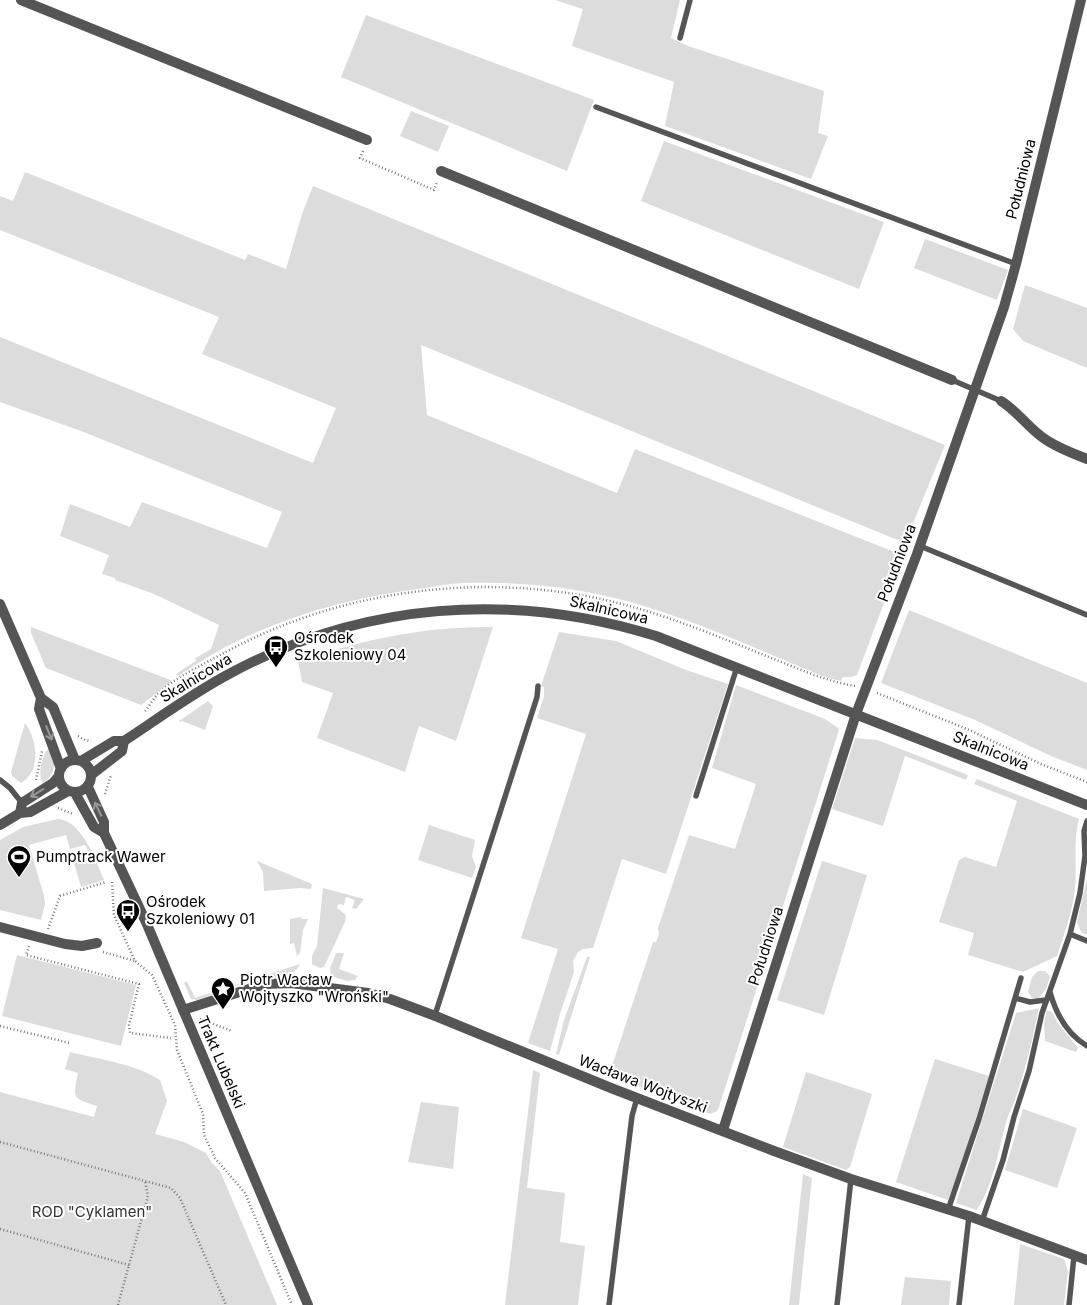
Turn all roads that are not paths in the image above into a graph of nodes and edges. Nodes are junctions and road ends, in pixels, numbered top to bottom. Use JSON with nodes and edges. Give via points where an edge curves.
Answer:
{"nodes":[{"id":1,"x":21,"y":0,"type":"edge"},
{"id":2,"x":690,"y":0,"type":"edge"},
{"id":3,"x":1081,"y":0,"type":"edge"},
{"id":4,"x":680,"y":38,"type":"dead end"},
{"id":5,"x":596,"y":107,"type":"dead end"},
{"id":6,"x":368,"y":140,"type":"road end"},
{"id":7,"x":442,"y":171,"type":"road end"},
{"id":8,"x":1016,"y":264,"type":"junction"},
{"id":9,"x":952,"y":380,"type":"joint"},
{"id":10,"x":974,"y":388,"type":"junction"},
{"id":11,"x":1001,"y":401,"type":"joint"},
{"id":12,"x":1087,"y":459,"type":"edge"},
{"id":13,"x":920,"y":546,"type":"junction"},
{"id":14,"x":0,"y":604,"type":"edge"},
{"id":15,"x":1087,"y":615,"type":"edge"},
{"id":16,"x":737,"y":667,"type":"junction"},
{"id":17,"x":538,"y":686,"type":"dead end"},
{"id":18,"x":41,"y":698,"type":"junction"},
{"id":19,"x":856,"y":714,"type":"junction"},
{"id":20,"x":124,"y":741,"type":"junction"},
{"id":21,"x":78,"y":761,"type":"junction"},
{"id":22,"x":60,"y":773,"type":"junction"},
{"id":23,"x":91,"y":775,"type":"junction"},
{"id":24,"x":0,"y":780,"type":"edge"},
{"id":25,"x":88,"y":787,"type":"junction"},
{"id":26,"x":72,"y":792,"type":"junction"},
{"id":27,"x":696,"y":796,"type":"dead end"},
{"id":28,"x":1087,"y":805,"type":"edge"},
{"id":29,"x":21,"y":808,"type":"junction"},
{"id":30,"x":1087,"y":821,"type":"edge"},
{"id":31,"x":0,"y":825,"type":"edge"},
{"id":32,"x":104,"y":833,"type":"junction"},
{"id":33,"x":0,"y":927,"type":"edge"},
{"id":34,"x":1070,"y":934,"type":"junction"},
{"id":35,"x":1087,"y":941,"type":"edge"},
{"id":36,"x":96,"y":943,"type":"dead end"},
{"id":37,"x":1021,"y":978,"type":"dead end"},
{"id":38,"x":1050,"y":992,"type":"junction"},
{"id":39,"x":1015,"y":998,"type":"junction"},
{"id":40,"x":1046,"y":1000,"type":"junction"},
{"id":41,"x":183,"y":1010,"type":"junction"},
{"id":42,"x":434,"y":1015,"type":"junction"},
{"id":43,"x":1087,"y":1046,"type":"edge"},
{"id":44,"x":637,"y":1098,"type":"junction"},
{"id":45,"x":723,"y":1130,"type":"junction"},
{"id":46,"x":851,"y":1179,"type":"junction"},
{"id":47,"x":948,"y":1210,"type":"junction"},
{"id":48,"x":969,"y":1216,"type":"junction"},
{"id":49,"x":982,"y":1221,"type":"junction"},
{"id":50,"x":1074,"y":1256,"type":"junction"},
{"id":51,"x":1087,"y":1260,"type":"edge"},
{"id":52,"x":308,"y":1305,"type":"edge"},
{"id":53,"x":609,"y":1305,"type":"edge"},
{"id":54,"x":837,"y":1305,"type":"edge"},
{"id":55,"x":959,"y":1305,"type":"edge"},
{"id":56,"x":1069,"y":1305,"type":"edge"}],
"edges":[{"from":1,"to":6,"type":"street"},
{"from":2,"to":4,"type":"lane"},
{"from":3,"to":8,"type":"street","name":"Południowa"},
{"from":5,"to":8,"type":"lane"},
{"from":7,"to":9,"type":"street"},
{"from":8,"to":10,"type":"street","name":"Południowa"},
{"from":9,"to":10,"type":"lane"},
{"from":10,"to":11,"type":"lane"},
{"from":10,"to":13,"type":"street","name":"Południowa"},
{"from":11,"to":12,"type":"street","via":[[1041,436]]},
{"from":13,"to":15,"type":"lane"},
{"from":13,"to":19,"type":"street","name":"Południowa"},
{"from":14,"to":18,"type":"street"},
{"from":16,"to":19,"type":"street","name":"Skalnicowa"},
{"from":16,"to":20,"type":"street","name":"Skalnicowa","via":[[638,630],[567,615],[475,609],[412,614],[350,626],[280,649],[230,673]]},
{"from":16,"to":27,"type":"lane"},
{"from":17,"to":42,"type":"lane","via":[[538,697]]},
{"from":18,"to":21,"type":"street","via":[[53,707]]},
{"from":18,"to":22,"type":"street","one_way":true,"via":[[39,709]]},
{"from":19,"to":28,"type":"street","name":"Skalnicowa"},
{"from":19,"to":45,"type":"street","name":"Południowa"},
{"from":20,"to":21,"type":"street","name":"Skalnicowa","via":[[114,741]]},
{"from":20,"to":23,"type":"street","name":"Skalnicowa","via":[[122,751]]},
{"from":21,"to":22,"type":"street","via":[[67,763]]},
{"from":21,"to":23,"type":"street","via":[[88,766]]},
{"from":22,"to":26,"type":"street","via":[[63,786]]},
{"from":22,"to":29,"type":"street","one_way":true},
{"from":23,"to":25,"type":"street"},
{"from":24,"to":29,"type":"lane","via":[[10,788]]},
{"from":25,"to":26,"type":"street"},
{"from":32,"to":25,"type":"street","name":"Trakt Lubelski","one_way":true,"via":[[104,822]]},
{"from":26,"to":29,"type":"street","via":[[30,812]]},
{"from":26,"to":32,"type":"street","name":"Trakt Lubelski","via":[[94,827]]},
{"from":29,"to":31,"type":"street"},
{"from":30,"to":34,"type":"lane","via":[[1080,893]]},
{"from":32,"to":41,"type":"street","name":"Trakt Lubelski"},
{"from":33,"to":36,"type":"street","via":[[82,946]]},
{"from":34,"to":35,"type":"lane"},
{"from":34,"to":38,"type":"lane"},
{"from":37,"to":39,"type":"lane"},
{"from":38,"to":40,"type":"lane"},
{"from":38,"to":43,"type":"lane","via":[[1067,1029]]},
{"from":39,"to":40,"type":"lane","via":[[1030,1002]]},
{"from":39,"to":47,"type":"lane"},
{"from":40,"to":49,"type":"lane","via":[[1030,1071]]},
{"from":41,"to":42,"type":"street","name":"Wacława Wojtyszki","via":[[265,984],[291,983],[368,994]]},
{"from":41,"to":52,"type":"street","name":"Trakt Lubelski"},
{"from":42,"to":44,"type":"street","name":"Wacława Wojtyszki"},
{"from":44,"to":45,"type":"street","name":"Wacława Wojtyszki"},
{"from":44,"to":53,"type":"lane","via":[[632,1116]]},
{"from":45,"to":46,"type":"street","name":"Wacława Wojtyszki"},
{"from":46,"to":47,"type":"street","name":"Wacława Wojtyszki"},
{"from":46,"to":54,"type":"lane"},
{"from":47,"to":48,"type":"street","name":"Wacława Wojtyszki"},
{"from":48,"to":49,"type":"street","name":"Wacława Wojtyszki"},
{"from":48,"to":55,"type":"lane"},
{"from":49,"to":50,"type":"street","name":"Wacława Wojtyszki"},
{"from":50,"to":51,"type":"street","name":"Wacława Wojtyszki"},
{"from":50,"to":56,"type":"lane"}]}
